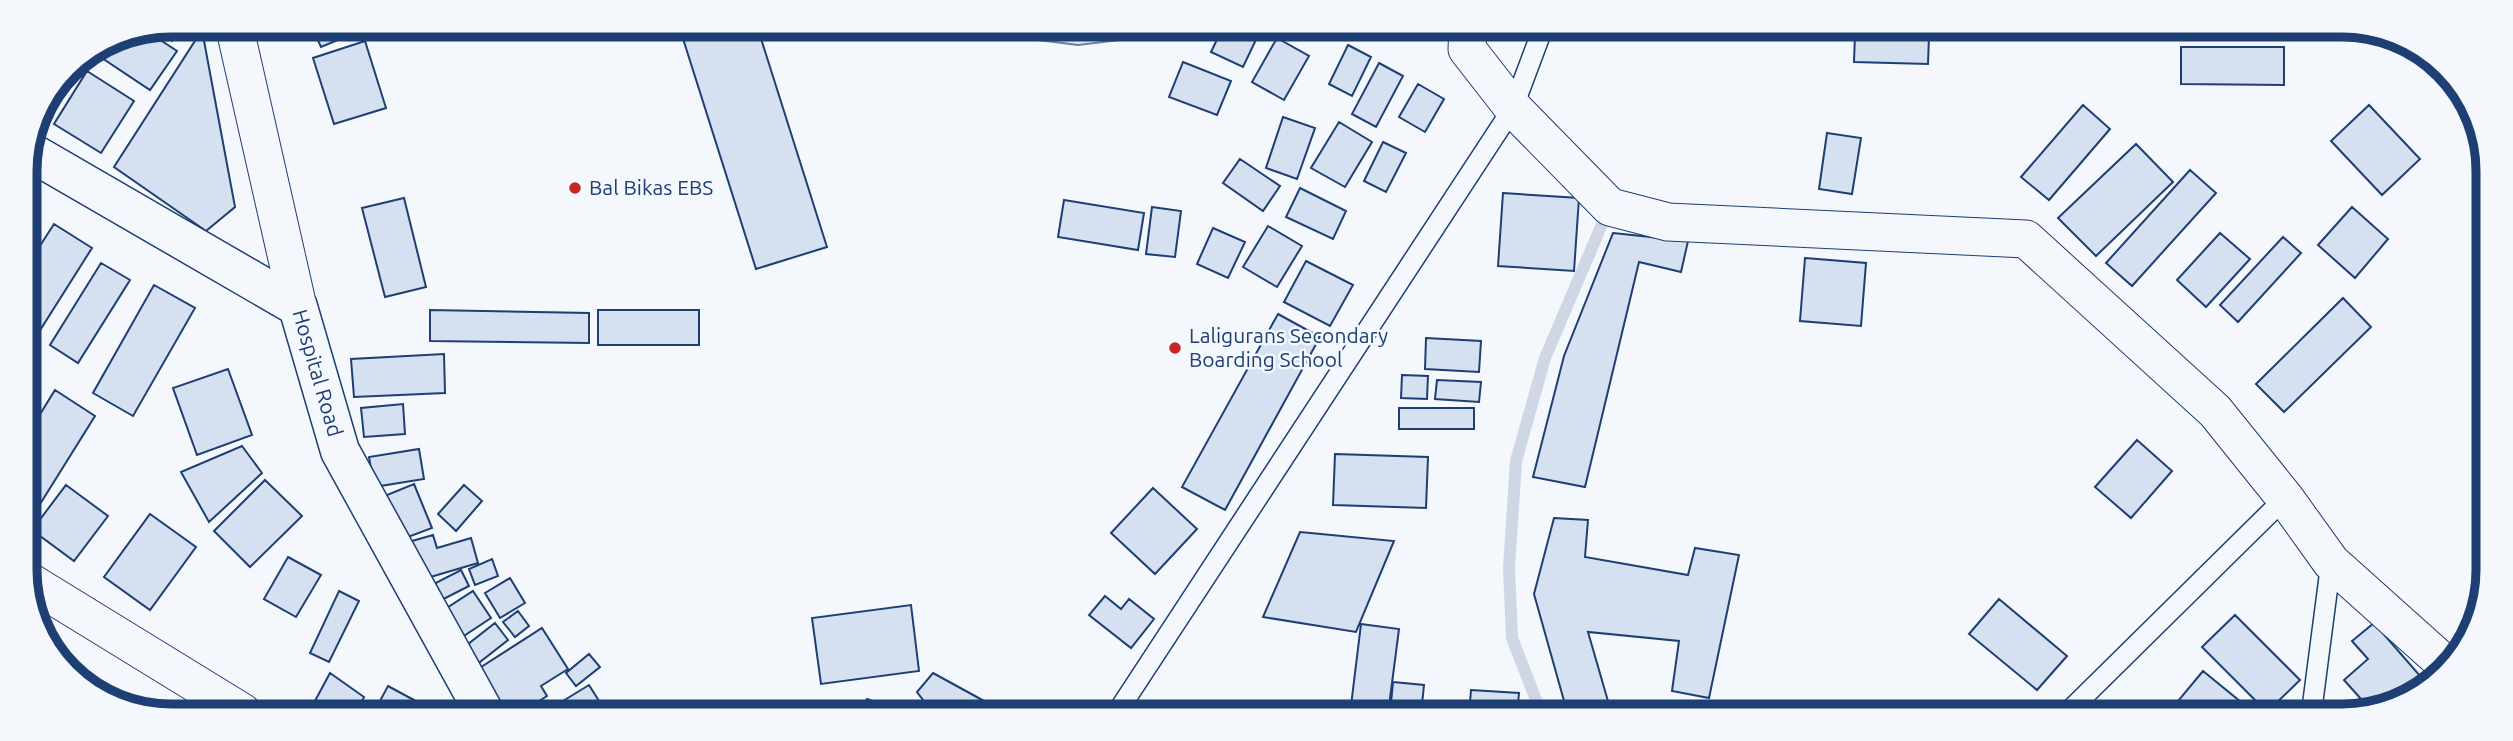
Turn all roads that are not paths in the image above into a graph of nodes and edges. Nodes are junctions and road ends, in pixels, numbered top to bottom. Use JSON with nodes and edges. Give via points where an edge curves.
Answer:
{"nodes":[{"id":1,"x":237,"y":37,"type":"edge"},
{"id":2,"x":1468,"y":37,"type":"edge"},
{"id":3,"x":1539,"y":37,"type":"edge"},
{"id":4,"x":1513,"y":108,"type":"junction"},
{"id":5,"x":38,"y":155,"type":"edge"},
{"id":6,"x":298,"y":307,"type":"junction"},
{"id":7,"x":2285,"y":498,"type":"junction"},
{"id":8,"x":2330,"y":562,"type":"junction"},
{"id":9,"x":38,"y":587,"type":"edge"},
{"id":10,"x":2441,"y":661,"type":"edge"},
{"id":11,"x":229,"y":704,"type":"edge"},
{"id":12,"x":480,"y":704,"type":"edge"},
{"id":13,"x":1123,"y":704,"type":"edge"},
{"id":14,"x":2076,"y":704,"type":"edge"},
{"id":15,"x":2312,"y":704,"type":"edge"}],
"edges":[{"from":1,"to":6,"type":"street"},
{"from":2,"to":4,"type":"street","via":[[1467,49]]},
{"from":3,"to":4,"type":"lane"},
{"from":4,"to":7,"type":"street","via":[[1610,207],[1668,222],[2026,239],[2215,411]]},
{"from":4,"to":13,"type":"lane"},
{"from":5,"to":6,"type":"street","name":"Hospital Road"},
{"from":6,"to":12,"type":"street","name":"Hospital Road","via":[[340,451]]},
{"from":7,"to":8,"type":"street"},
{"from":7,"to":14,"type":"lane"},
{"from":8,"to":10,"type":"street"},
{"from":8,"to":15,"type":"lane"},
{"from":9,"to":11,"type":"street"}]}
